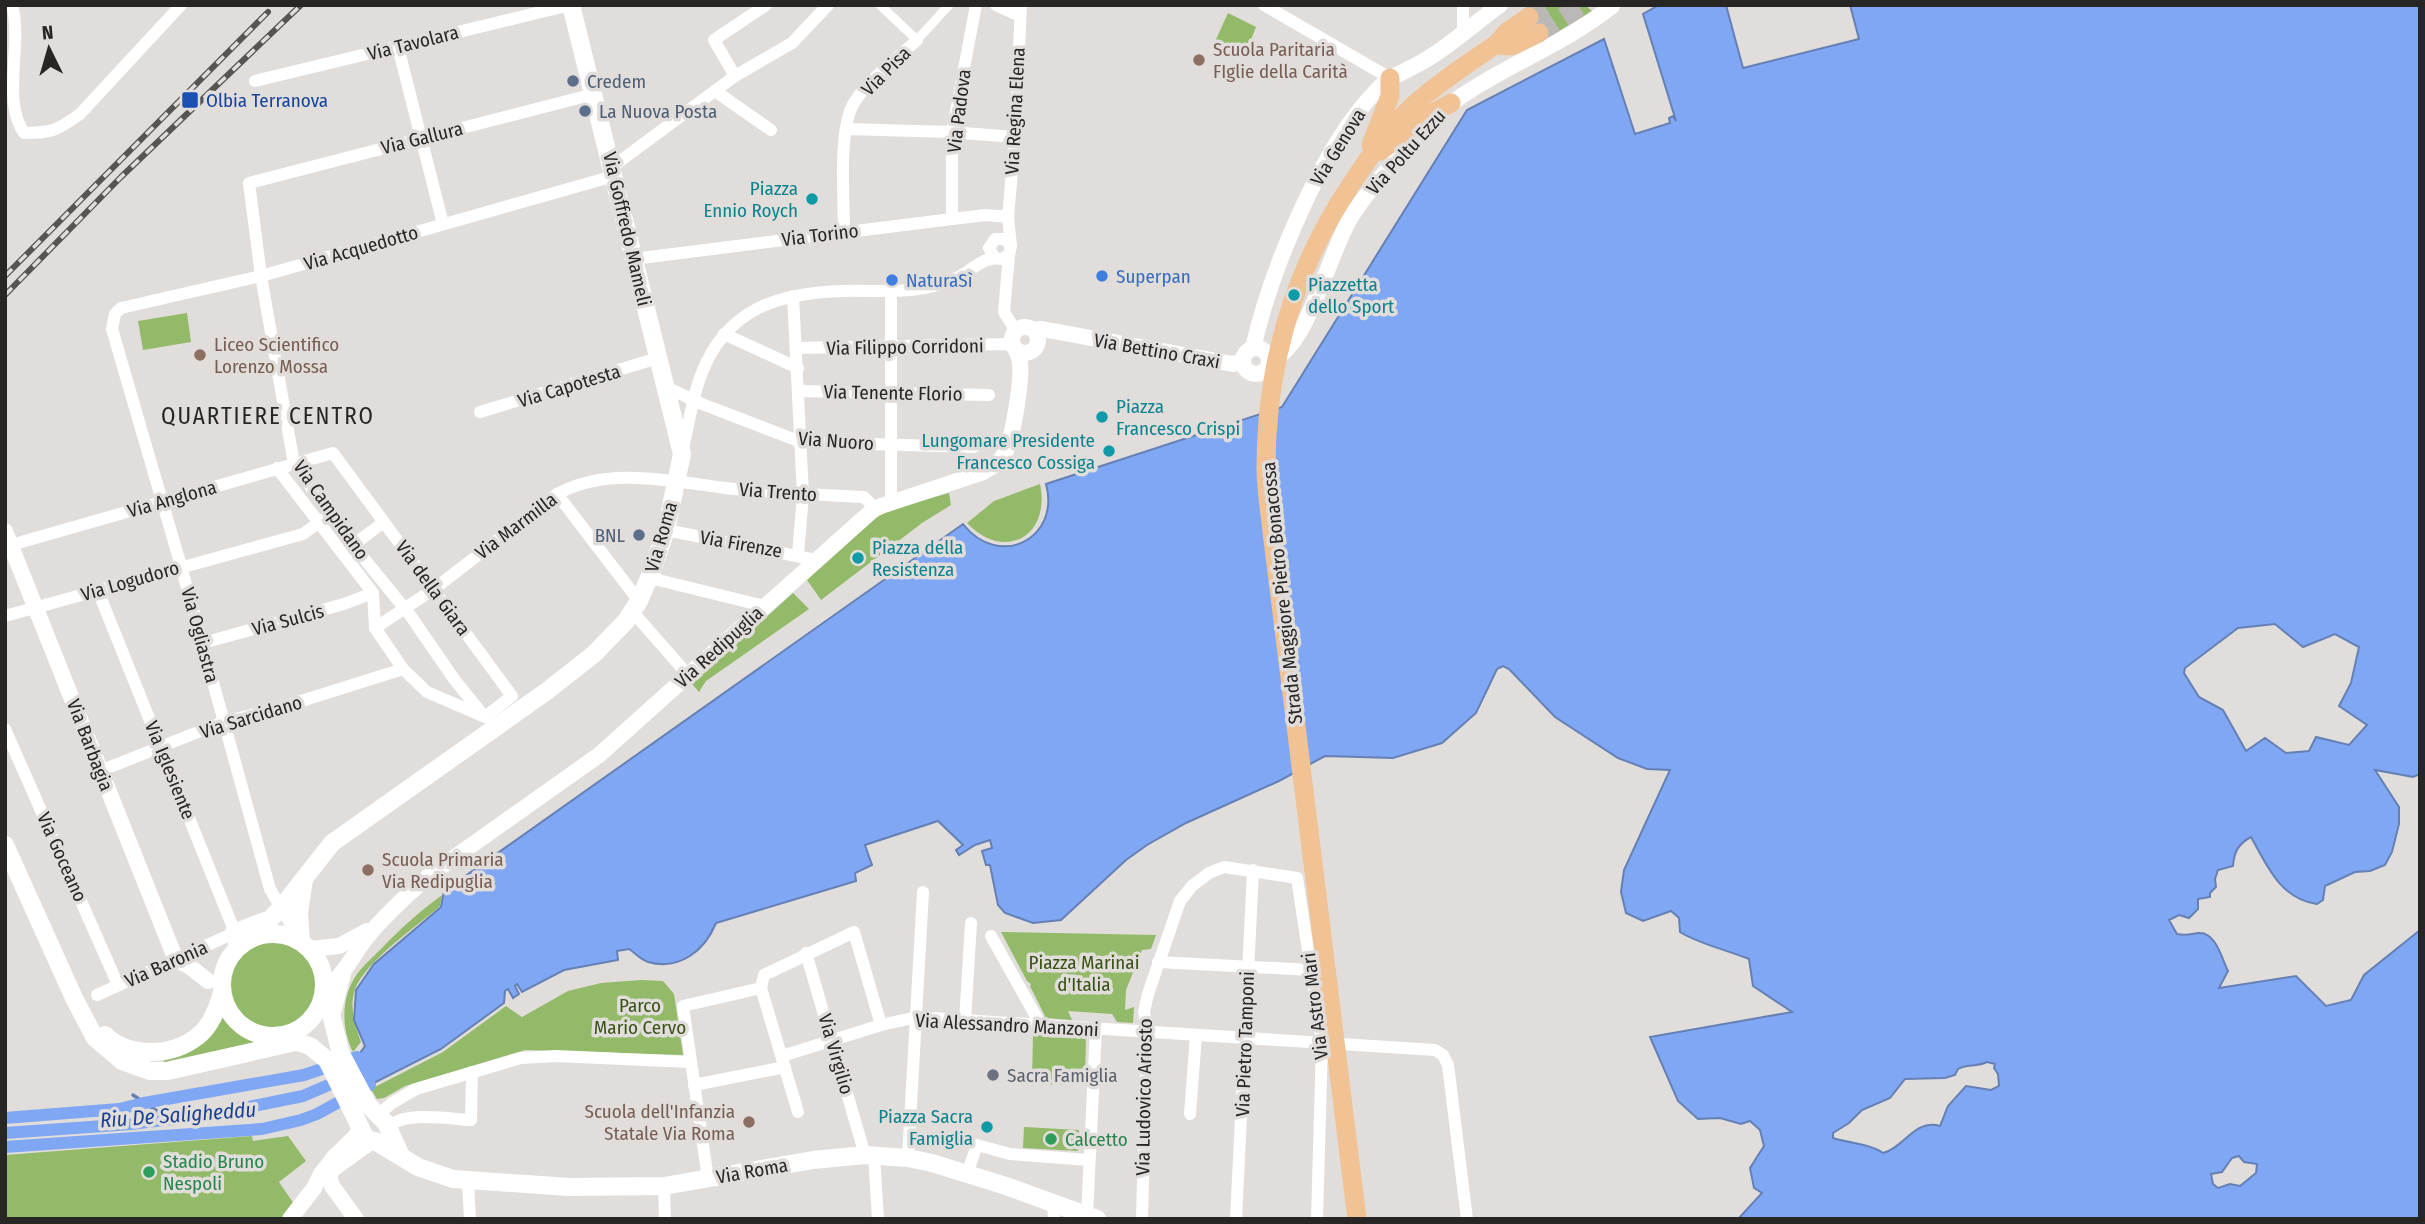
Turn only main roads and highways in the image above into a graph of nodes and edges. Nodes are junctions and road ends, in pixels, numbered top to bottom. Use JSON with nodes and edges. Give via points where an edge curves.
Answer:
{"nodes":[{"id":1,"x":571,"y":5,"type":"edge"},
{"id":2,"x":1534,"y":25,"type":"tunnel mouth"},
{"id":3,"x":1390,"y":78,"type":"road end"},
{"id":4,"x":1451,"y":103,"type":"road end"},
{"id":5,"x":1370,"y":157,"type":"junction"},
{"id":6,"x":682,"y":454,"type":"joint"},
{"id":7,"x":5,"y":845,"type":"edge"},
{"id":8,"x":305,"y":875,"type":"junction"},
{"id":9,"x":242,"y":936,"type":"junction"},
{"id":10,"x":309,"y":942,"type":"junction"},
{"id":11,"x":342,"y":974,"type":"road end"},
{"id":12,"x":325,"y":991,"type":"junction"},
{"id":13,"x":222,"y":993,"type":"junction"},
{"id":14,"x":74,"y":998,"type":"junction"},
{"id":15,"x":215,"y":1013,"type":"junction"},
{"id":16,"x":331,"y":1016,"type":"junction"},
{"id":17,"x":282,"y":1042,"type":"junction"},
{"id":18,"x":334,"y":1057,"type":"junction"},
{"id":19,"x":1053,"y":1211,"type":"edge"},
{"id":20,"x":1356,"y":1215,"type":"edge"},
{"id":21,"x":1092,"y":1217,"type":"edge"}],
"edges":[{"from":1,"to":6,"type":"main road","name":"Via Goffredo Mameli"},
{"from":2,"to":5,"type":"main road","name":"Strada Maggiore Pietro Bonacossa","via":[[1506,33],[1415,104]]},
{"from":3,"to":5,"type":"main road","via":[[1390,96],[1371,141]]},
{"from":4,"to":5,"type":"main road"},
{"from":5,"to":20,"type":"main road","name":"Strada Maggiore Pietro Bonacossa","via":[[1328,219],[1295,291],[1270,392],[1266,471]]},
{"from":6,"to":8,"type":"main road","name":"Via Roma","via":[[650,578],[615,633],[572,673],[489,723],[332,843]]},
{"from":7,"to":14,"type":"main road"},
{"from":8,"to":9,"type":"main road","name":"Via Roma","via":[[274,914]]},
{"from":8,"to":10,"type":"main road","via":[[299,913]]},
{"from":9,"to":10,"type":"main road","via":[[282,935]]},
{"from":9,"to":13,"type":"main road","via":[[226,964]]},
{"from":10,"to":12,"type":"main road","via":[[322,969]]},
{"from":11,"to":16,"type":"main road"},
{"from":12,"to":16,"type":"main road","name":"Via Roma"},
{"from":12,"to":17,"type":"main road","via":[[310,1022]]},
{"from":13,"to":15,"type":"main road"},
{"from":13,"to":15,"type":"main road","via":[[208,981]]},
{"from":13,"to":17,"type":"main road","via":[[242,1027]]},
{"from":14,"to":15,"type":"main road","via":[[112,1041],[134,1051],[160,1051],[187,1043],[199,1036]]},
{"from":14,"to":17,"type":"main road","via":[[95,1038],[122,1061],[150,1071],[168,1071]]},
{"from":16,"to":18,"type":"main road","name":"Via Roma"},
{"from":17,"to":18,"type":"main road","via":[[310,1046]]},
{"from":18,"to":19,"type":"main road","name":"Via Roma","via":[[374,1131],[403,1159],[437,1175],[593,1188],[664,1186],[813,1160],[870,1155],[908,1158],[967,1174]]},
{"from":19,"to":21,"type":"main road","name":"Via Roma"}]}
